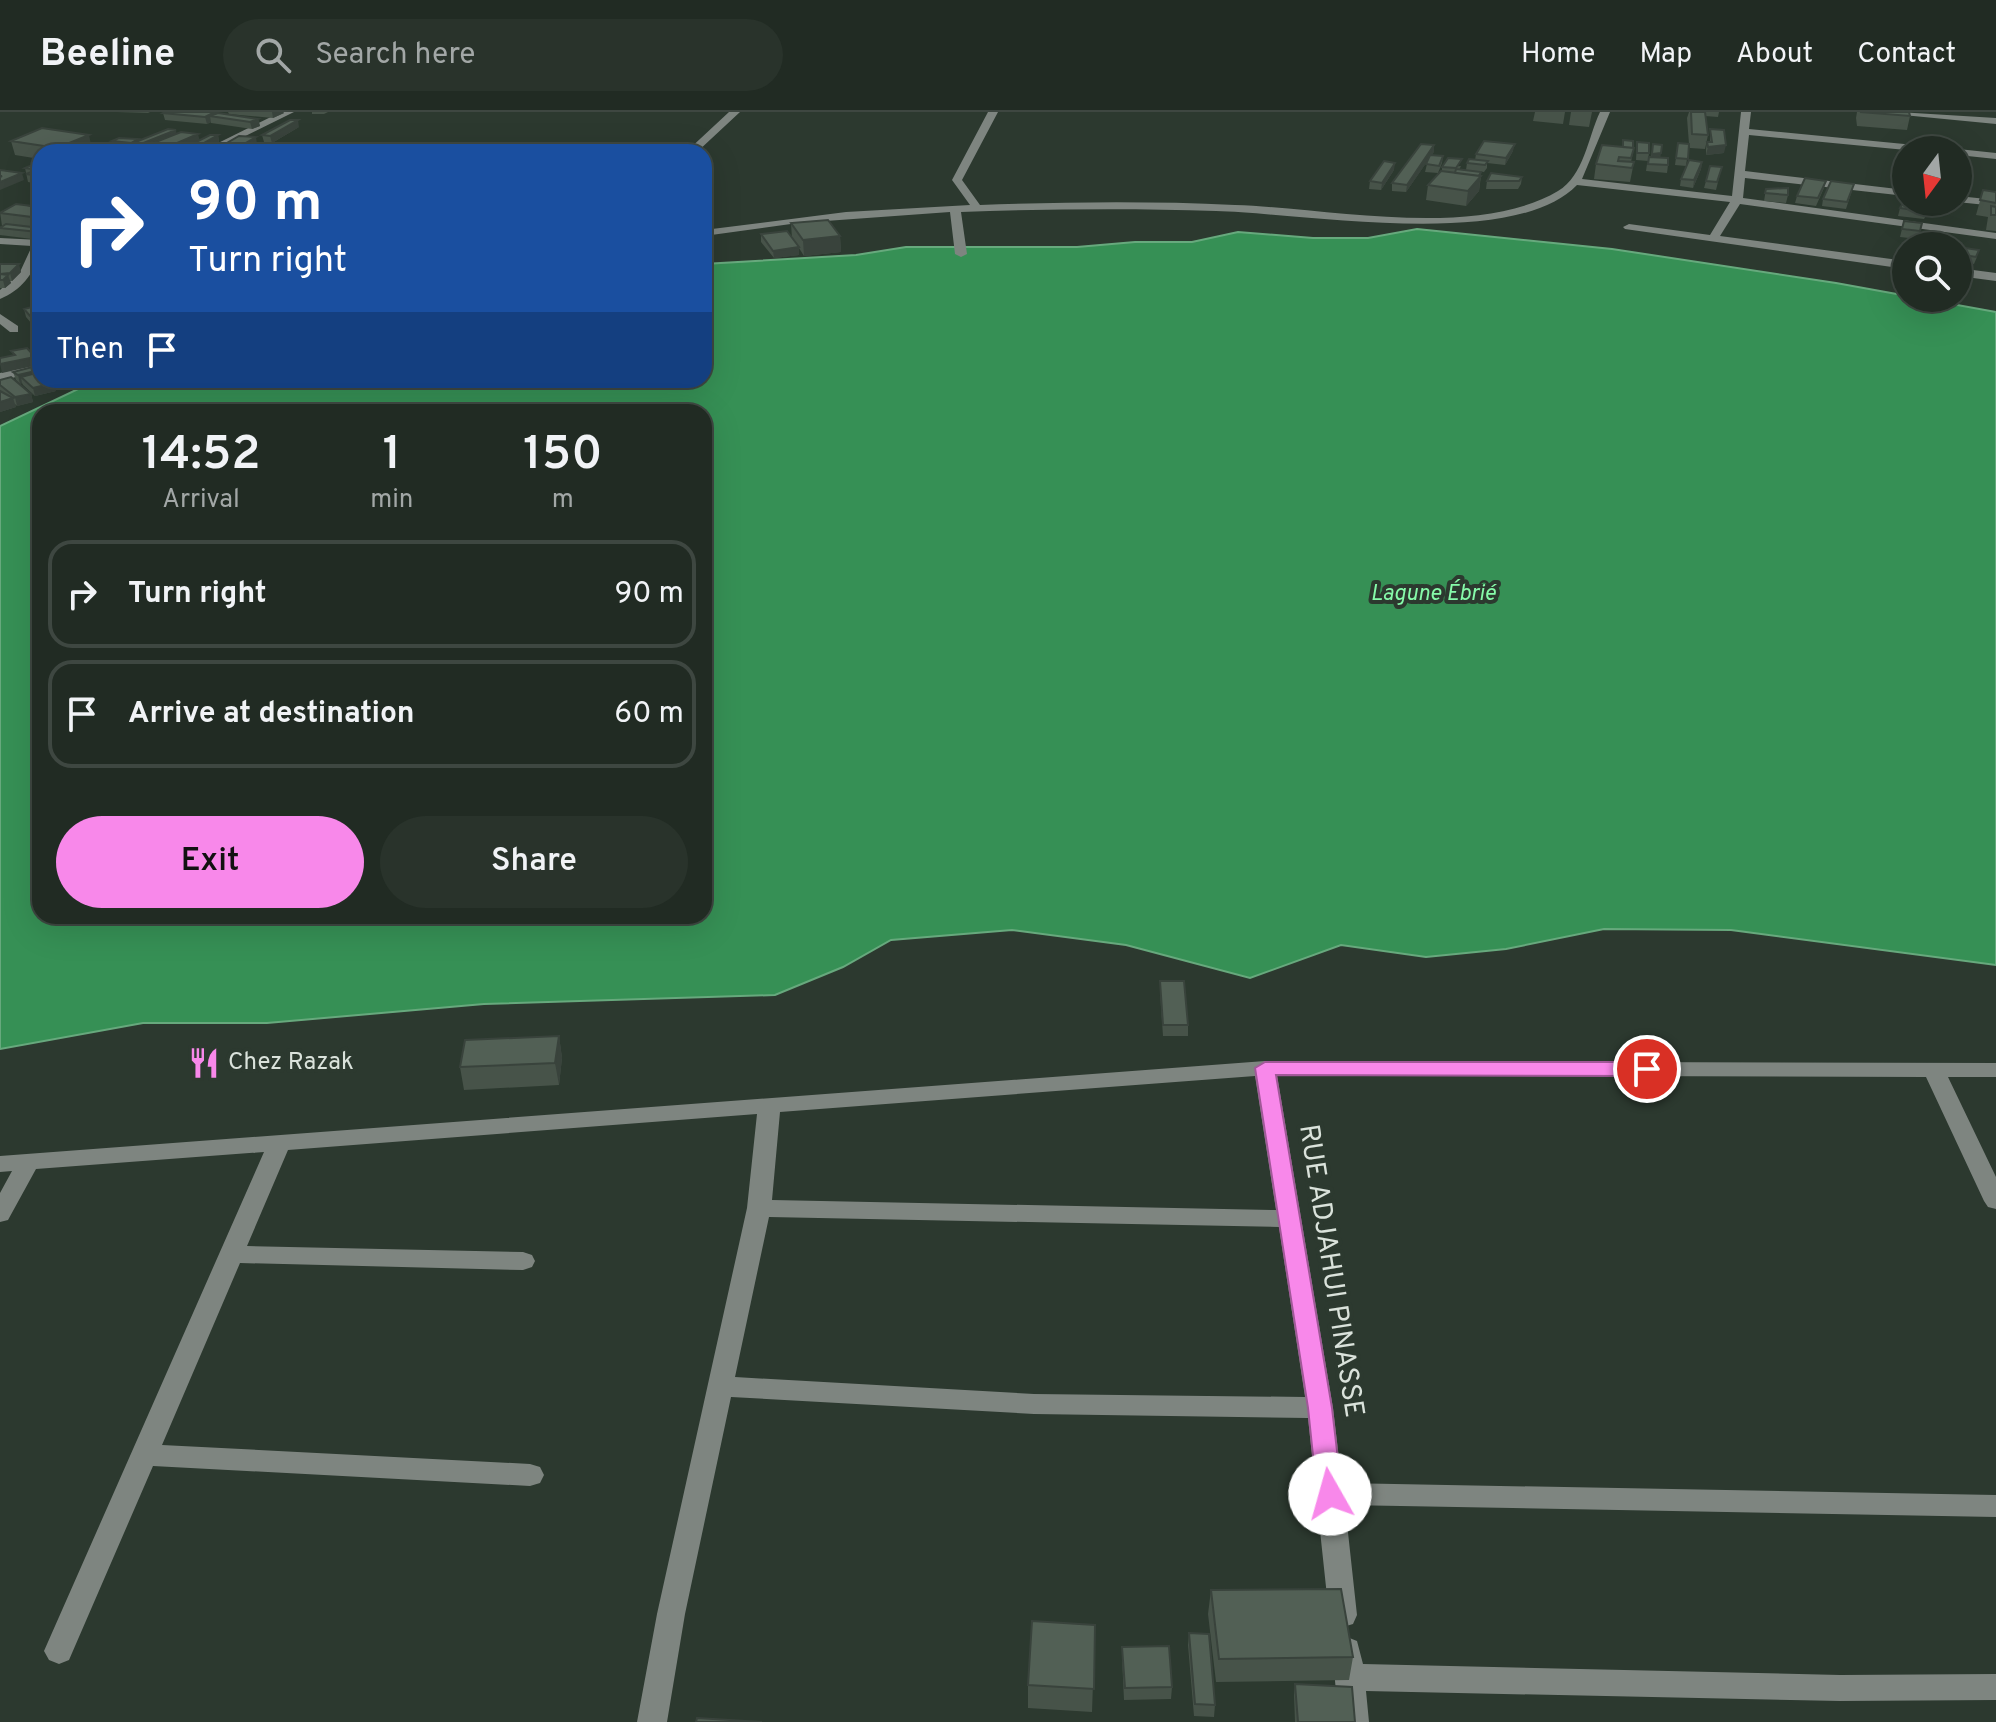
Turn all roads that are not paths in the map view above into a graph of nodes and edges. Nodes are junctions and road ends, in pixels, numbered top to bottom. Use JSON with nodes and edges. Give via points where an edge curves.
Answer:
{"nodes":[{"id":1,"x":289,"y":112,"type":"edge"},
{"id":2,"x":735,"y":112,"type":"edge"},
{"id":3,"x":993,"y":112,"type":"edge"},
{"id":4,"x":1605,"y":112,"type":"edge"},
{"id":5,"x":1746,"y":112,"type":"edge"},
{"id":6,"x":1903,"y":112,"type":"edge"},
{"id":7,"x":1996,"y":121,"type":"edge"},
{"id":8,"x":1744,"y":132,"type":"junction"},
{"id":9,"x":222,"y":144,"type":"edge"},
{"id":10,"x":700,"y":144,"type":"edge"},
{"id":11,"x":1892,"y":146,"type":"edge"},
{"id":12,"x":1972,"y":153,"type":"edge"},
{"id":13,"x":1996,"y":156,"type":"edge"},
{"id":14,"x":1740,"y":174,"type":"junction"},
{"id":15,"x":1576,"y":182,"type":"junction"},
{"id":16,"x":1892,"y":191,"type":"edge"},
{"id":17,"x":1737,"y":200,"type":"junction"},
{"id":18,"x":1972,"y":200,"type":"edge"},
{"id":19,"x":1996,"y":203,"type":"edge"},
{"id":20,"x":978,"y":209,"type":"junction"},
{"id":21,"x":955,"y":210,"type":"junction"},
{"id":22,"x":1629,"y":227,"type":"dead end"},
{"id":23,"x":712,"y":232,"type":"edge"},
{"id":24,"x":1996,"y":236,"type":"edge"},
{"id":25,"x":1714,"y":237,"type":"junction"},
{"id":26,"x":0,"y":241,"type":"edge"},
{"id":27,"x":32,"y":243,"type":"edge"},
{"id":28,"x":961,"y":254,"type":"dead end"},
{"id":29,"x":1892,"y":263,"type":"edge"},
{"id":30,"x":32,"y":264,"type":"edge"},
{"id":31,"x":1972,"y":274,"type":"edge"},
{"id":32,"x":1996,"y":277,"type":"edge"},
{"id":33,"x":0,"y":295,"type":"edge"},
{"id":34,"x":0,"y":318,"type":"edge"},
{"id":35,"x":14,"y":329,"type":"dead end"},
{"id":36,"x":32,"y":369,"type":"edge"},
{"id":37,"x":0,"y":377,"type":"edge"},
{"id":38,"x":1265,"y":1068,"type":"junction"},
{"id":39,"x":1933,"y":1069,"type":"junction"},
{"id":40,"x":1996,"y":1070,"type":"edge"},
{"id":41,"x":769,"y":1106,"type":"junction"},
{"id":42,"x":280,"y":1142,"type":"junction"},
{"id":43,"x":29,"y":1161,"type":"junction"},
{"id":44,"x":0,"y":1164,"type":"edge"},
{"id":45,"x":1996,"y":1201,"type":"edge"},
{"id":46,"x":759,"y":1208,"type":"junction"},
{"id":47,"x":0,"y":1214,"type":"edge"},
{"id":48,"x":1291,"y":1219,"type":"junction"},
{"id":49,"x":232,"y":1254,"type":"junction"},
{"id":50,"x":523,"y":1261,"type":"dead end"},
{"id":51,"x":720,"y":1386,"type":"junction"},
{"id":52,"x":1320,"y":1408,"type":"junction"},
{"id":53,"x":144,"y":1455,"type":"junction"},
{"id":54,"x":530,"y":1475,"type":"dead end"},
{"id":55,"x":1330,"y":1494,"type":"junction"},
{"id":56,"x":1996,"y":1506,"type":"edge"},
{"id":57,"x":59,"y":1651,"type":"dead end"},
{"id":58,"x":1349,"y":1677,"type":"junction"},
{"id":59,"x":1996,"y":1687,"type":"edge"},
{"id":60,"x":652,"y":1722,"type":"edge"},
{"id":61,"x":1354,"y":1722,"type":"edge"}],
"edges":[{"from":1,"to":9,"type":"street"},
{"from":2,"to":10,"type":"street"},
{"from":3,"to":20,"type":"street","via":[[957,180]]},
{"from":4,"to":15,"type":"street"},
{"from":5,"to":8,"type":"street"},
{"from":6,"to":7,"type":"street"},
{"from":8,"to":11,"type":"street"},
{"from":8,"to":14,"type":"street"},
{"from":12,"to":13,"type":"street"},
{"from":14,"to":16,"type":"street"},
{"from":14,"to":17,"type":"street"},
{"from":15,"to":17,"type":"street"},
{"from":15,"to":20,"type":"street","via":[[1543,202],[1484,218],[1202,207]]},
{"from":17,"to":24,"type":"street"},
{"from":17,"to":25,"type":"street"},
{"from":18,"to":19,"type":"street"},
{"from":20,"to":21,"type":"street"},
{"from":21,"to":23,"type":"street","via":[[837,216]]},
{"from":21,"to":28,"type":"street"},
{"from":22,"to":25,"type":"street"},
{"from":25,"to":29,"type":"street"},
{"from":26,"to":27,"type":"street"},
{"from":30,"to":33,"type":"street","via":[[21,281]]},
{"from":31,"to":32,"type":"street"},
{"from":34,"to":35,"type":"street"},
{"from":36,"to":37,"type":"street"},
{"from":38,"to":39,"type":"street"},
{"from":38,"to":41,"type":"street"},
{"from":38,"to":48,"type":"street","name":"RUE ADJAHUI PINASSE"},
{"from":39,"to":40,"type":"street"},
{"from":39,"to":45,"type":"street"},
{"from":41,"to":42,"type":"street"},
{"from":41,"to":46,"type":"street"},
{"from":42,"to":43,"type":"street"},
{"from":42,"to":49,"type":"street"},
{"from":43,"to":44,"type":"street"},
{"from":43,"to":47,"type":"street"},
{"from":46,"to":48,"type":"street"},
{"from":46,"to":51,"type":"street"},
{"from":48,"to":52,"type":"street","name":"RUE ADJAHUI PINASSE"},
{"from":49,"to":50,"type":"street"},
{"from":49,"to":53,"type":"street"},
{"from":51,"to":52,"type":"street","via":[[1034,1404]]},
{"from":51,"to":60,"type":"street"},
{"from":52,"to":55,"type":"street","name":"RUE ADJAHUI PINASSE"},
{"from":53,"to":54,"type":"street"},
{"from":53,"to":57,"type":"street"},
{"from":55,"to":56,"type":"street"},
{"from":55,"to":58,"type":"street","name":"RUE ADJAHUI PINASSE"},
{"from":58,"to":59,"type":"street"},
{"from":58,"to":61,"type":"street","name":"RUE ADJAHUI PINASSE"}]}
